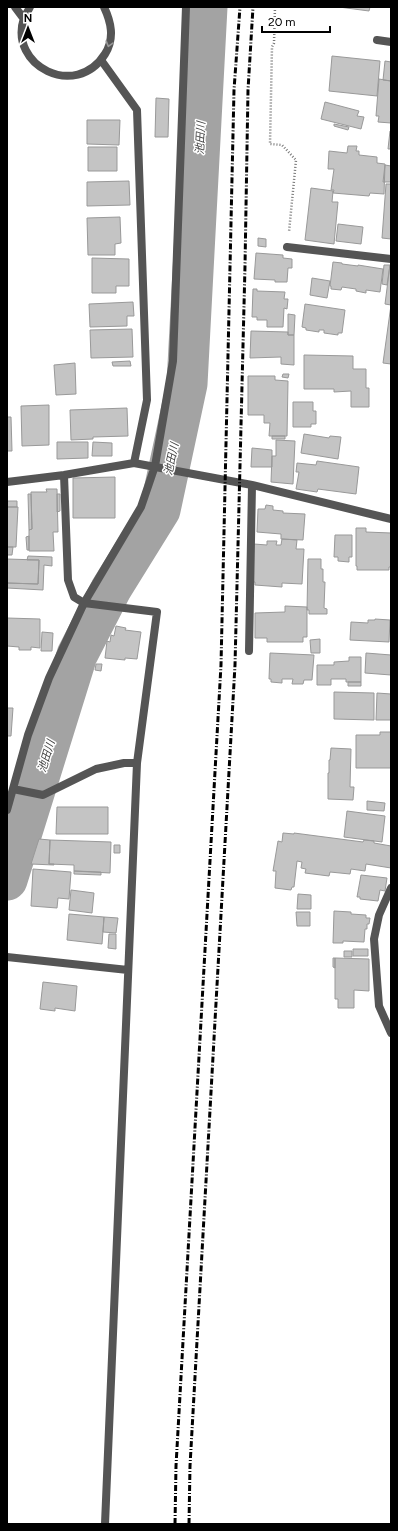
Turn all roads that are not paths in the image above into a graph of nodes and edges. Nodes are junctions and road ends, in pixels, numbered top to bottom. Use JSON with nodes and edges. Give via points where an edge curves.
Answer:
{"nodes":[{"id":1,"x":15,"y":7,"type":"edge"},
{"id":2,"x":30,"y":7,"type":"edge"},
{"id":3,"x":104,"y":7,"type":"edge"},
{"id":4,"x":186,"y":7,"type":"edge"},
{"id":5,"x":24,"y":19,"type":"junction"},
{"id":6,"x":377,"y":40,"type":"dead end"},
{"id":7,"x":391,"y":42,"type":"edge"},
{"id":8,"x":101,"y":60,"type":"junction"},
{"id":9,"x":287,"y":246,"type":"road end"},
{"id":10,"x":391,"y":259,"type":"edge"},
{"id":11,"x":134,"y":463,"type":"junction"},
{"id":12,"x":156,"y":466,"type":"junction"},
{"id":13,"x":64,"y":475,"type":"junction"},
{"id":14,"x":7,"y":482,"type":"edge"},
{"id":15,"x":252,"y":486,"type":"junction"},
{"id":16,"x":391,"y":519,"type":"edge"},
{"id":17,"x":84,"y":603,"type":"junction"},
{"id":18,"x":248,"y":652,"type":"dead end"},
{"id":19,"x":137,"y":763,"type":"junction"},
{"id":20,"x":13,"y":789,"type":"junction"},
{"id":21,"x":7,"y":810,"type":"edge"},
{"id":22,"x":391,"y":888,"type":"edge"},
{"id":23,"x":7,"y":957,"type":"edge"},
{"id":24,"x":128,"y":970,"type":"junction"},
{"id":25,"x":391,"y":1033,"type":"edge"},
{"id":26,"x":105,"y":1524,"type":"edge"}],
"edges":[{"from":1,"to":5,"type":"street"},
{"from":2,"to":5,"type":"street"},
{"from":3,"to":8,"type":"street","one_way":true,"via":[[110,19],[112,33],[109,48]]},
{"from":4,"to":12,"type":"street","via":[[173,362]]},
{"from":5,"to":8,"type":"street","via":[[22,34],[26,49],[34,62],[46,71],[60,76],[76,75],[90,70]]},
{"from":6,"to":7,"type":"street"},
{"from":8,"to":11,"type":"street","via":[[137,110],[148,400]]},
{"from":9,"to":10,"type":"street"},
{"from":11,"to":12,"type":"street"},
{"from":11,"to":13,"type":"street"},
{"from":12,"to":15,"type":"street"},
{"from":12,"to":17,"type":"street","via":[[141,507]]},
{"from":13,"to":14,"type":"street"},
{"from":13,"to":17,"type":"street","via":[[68,580],[74,597]]},
{"from":15,"to":16,"type":"street"},
{"from":15,"to":18,"type":"street"},
{"from":17,"to":19,"type":"street","via":[[157,612]]},
{"from":17,"to":20,"type":"street","via":[[48,678]]},
{"from":19,"to":20,"type":"street","via":[[96,769],[43,795]]},
{"from":19,"to":24,"type":"street"},
{"from":20,"to":21,"type":"street"},
{"from":22,"to":25,"type":"street","via":[[379,915],[374,939],[379,1006]]},
{"from":23,"to":24,"type":"street"},
{"from":24,"to":26,"type":"street"}]}
